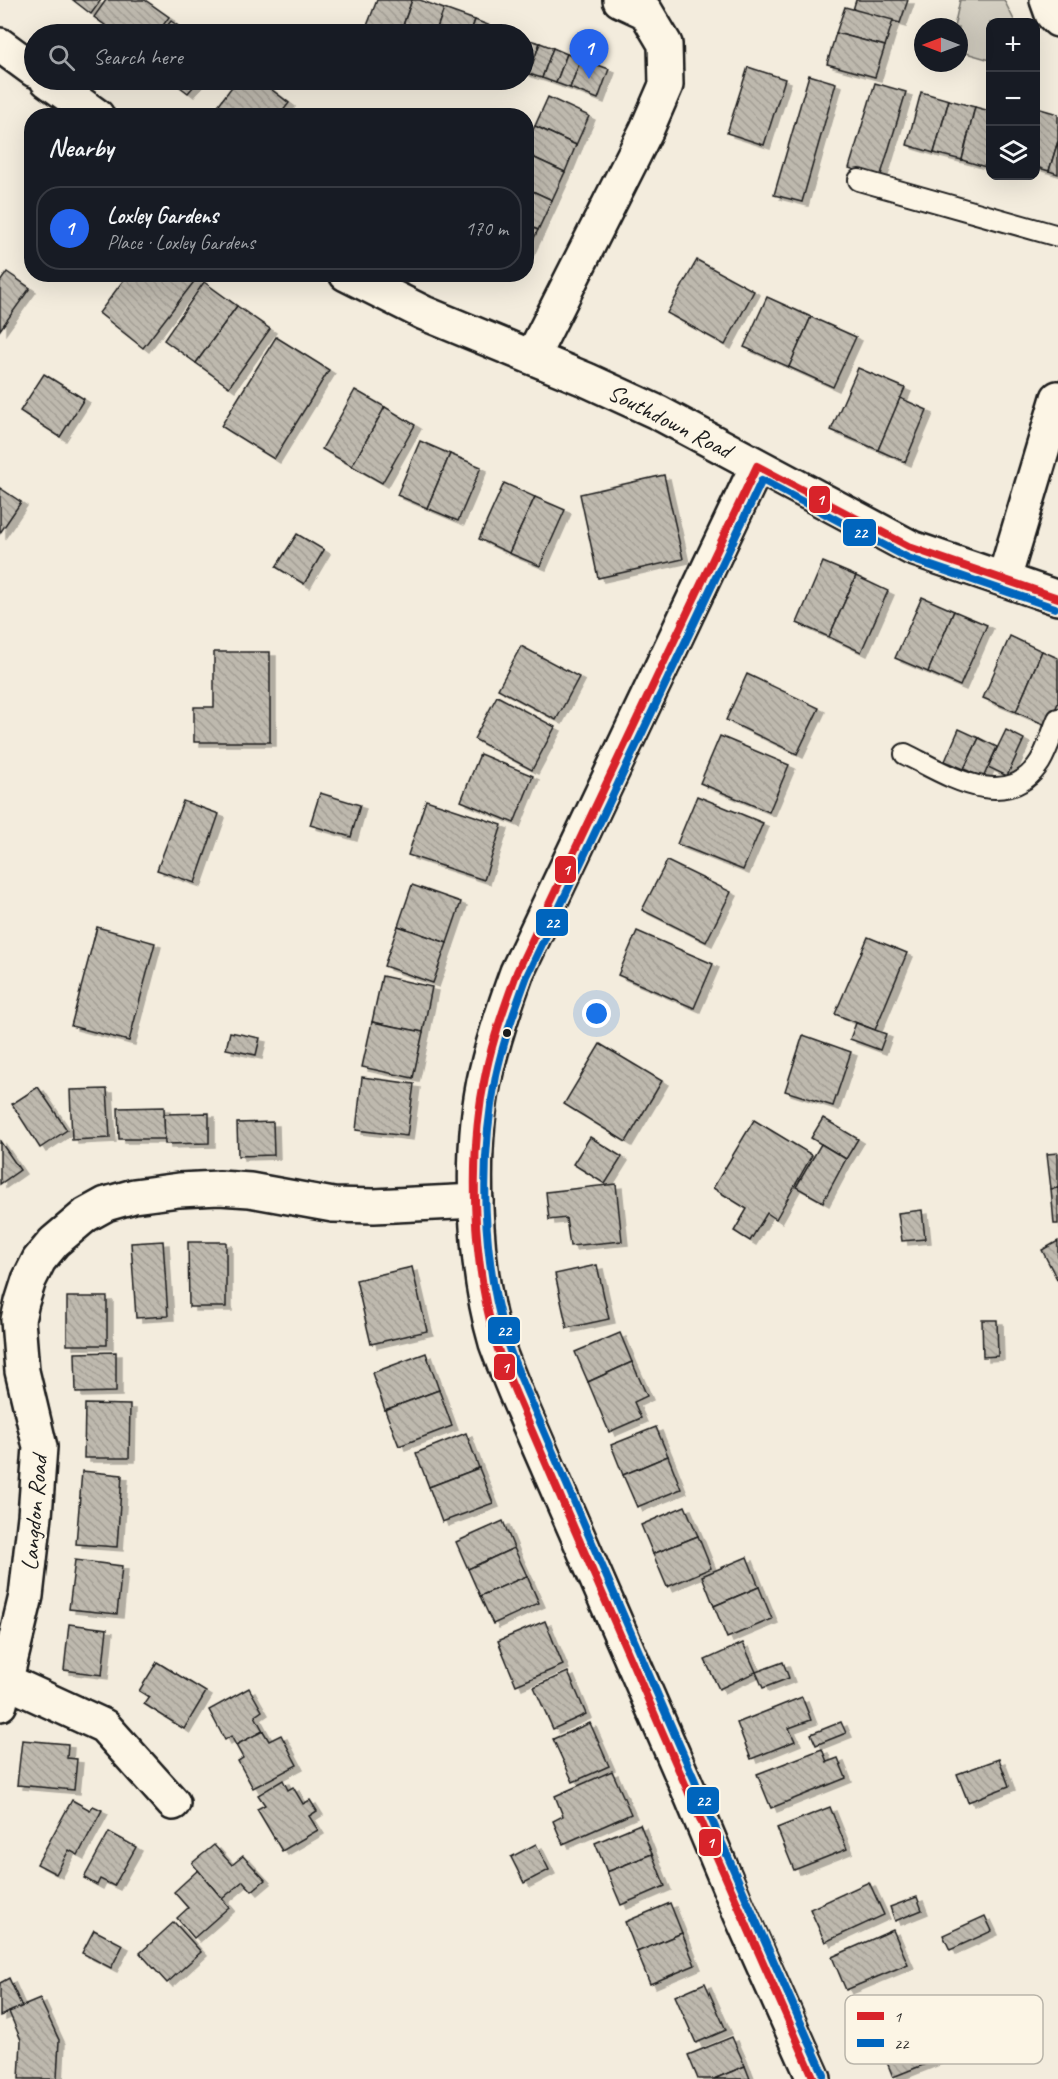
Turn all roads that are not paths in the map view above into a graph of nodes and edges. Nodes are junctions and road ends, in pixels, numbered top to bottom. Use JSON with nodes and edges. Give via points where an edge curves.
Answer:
{"nodes":[{"id":1,"x":620,"y":0,"type":"edge"},
{"id":2,"x":1047,"y":0,"type":"edge"},
{"id":3,"x":1058,"y":20,"type":"edge"},
{"id":4,"x":0,"y":45,"type":"edge"},
{"id":5,"x":24,"y":63,"type":"edge"},
{"id":6,"x":61,"y":90,"type":"edge"},
{"id":7,"x":85,"y":108,"type":"edge"},
{"id":8,"x":859,"y":180,"type":"dead end"},
{"id":9,"x":1058,"y":236,"type":"edge"},
{"id":10,"x":362,"y":282,"type":"edge"},
{"id":11,"x":532,"y":357,"type":"junction"},
{"id":12,"x":1058,"y":398,"type":"edge"},
{"id":13,"x":757,"y":466,"type":"junction"},
{"id":14,"x":1004,"y":579,"type":"junction"},
{"id":15,"x":1058,"y":598,"type":"edge"},
{"id":16,"x":1058,"y":719,"type":"edge"},
{"id":17,"x":905,"y":754,"type":"dead end"},
{"id":18,"x":476,"y":1201,"type":"junction"},
{"id":19,"x":9,"y":1321,"type":"edge"},
{"id":20,"x":3,"y":1692,"type":"edge"},
{"id":21,"x":173,"y":1803,"type":"dead end"},
{"id":22,"x":814,"y":2079,"type":"edge"}],
"edges":[{"from":1,"to":11,"type":"street","via":[[646,12],[665,44],[666,85]]},
{"from":2,"to":3,"type":"street"},
{"from":4,"to":5,"type":"street"},
{"from":6,"to":7,"type":"street"},
{"from":8,"to":9,"type":"lane"},
{"from":10,"to":11,"type":"street","name":"Southdown Road","via":[[424,313]]},
{"from":11,"to":13,"type":"street","name":"Southdown Road","via":[[659,413]]},
{"from":12,"to":14,"type":"street"},
{"from":13,"to":14,"type":"street","name":"Southdown Road","via":[[912,548]]},
{"from":13,"to":18,"type":"street","via":[[517,972],[485,1075]]},
{"from":14,"to":15,"type":"street","name":"Southdown Road"},
{"from":16,"to":17,"type":"lane","via":[[1040,762],[1022,781],[996,789],[973,787]]},
{"from":18,"to":19,"type":"street","name":"Langdon Road","via":[[333,1205],[219,1188],[134,1196],[86,1215],[54,1242],[39,1260],[22,1302]]},
{"from":18,"to":22,"type":"street","via":[[484,1292],[496,1343]]},
{"from":19,"to":20,"type":"street","name":"Langdon Road","via":[[40,1448],[26,1596]]},
{"from":20,"to":21,"type":"street","via":[[104,1726]]}]}
